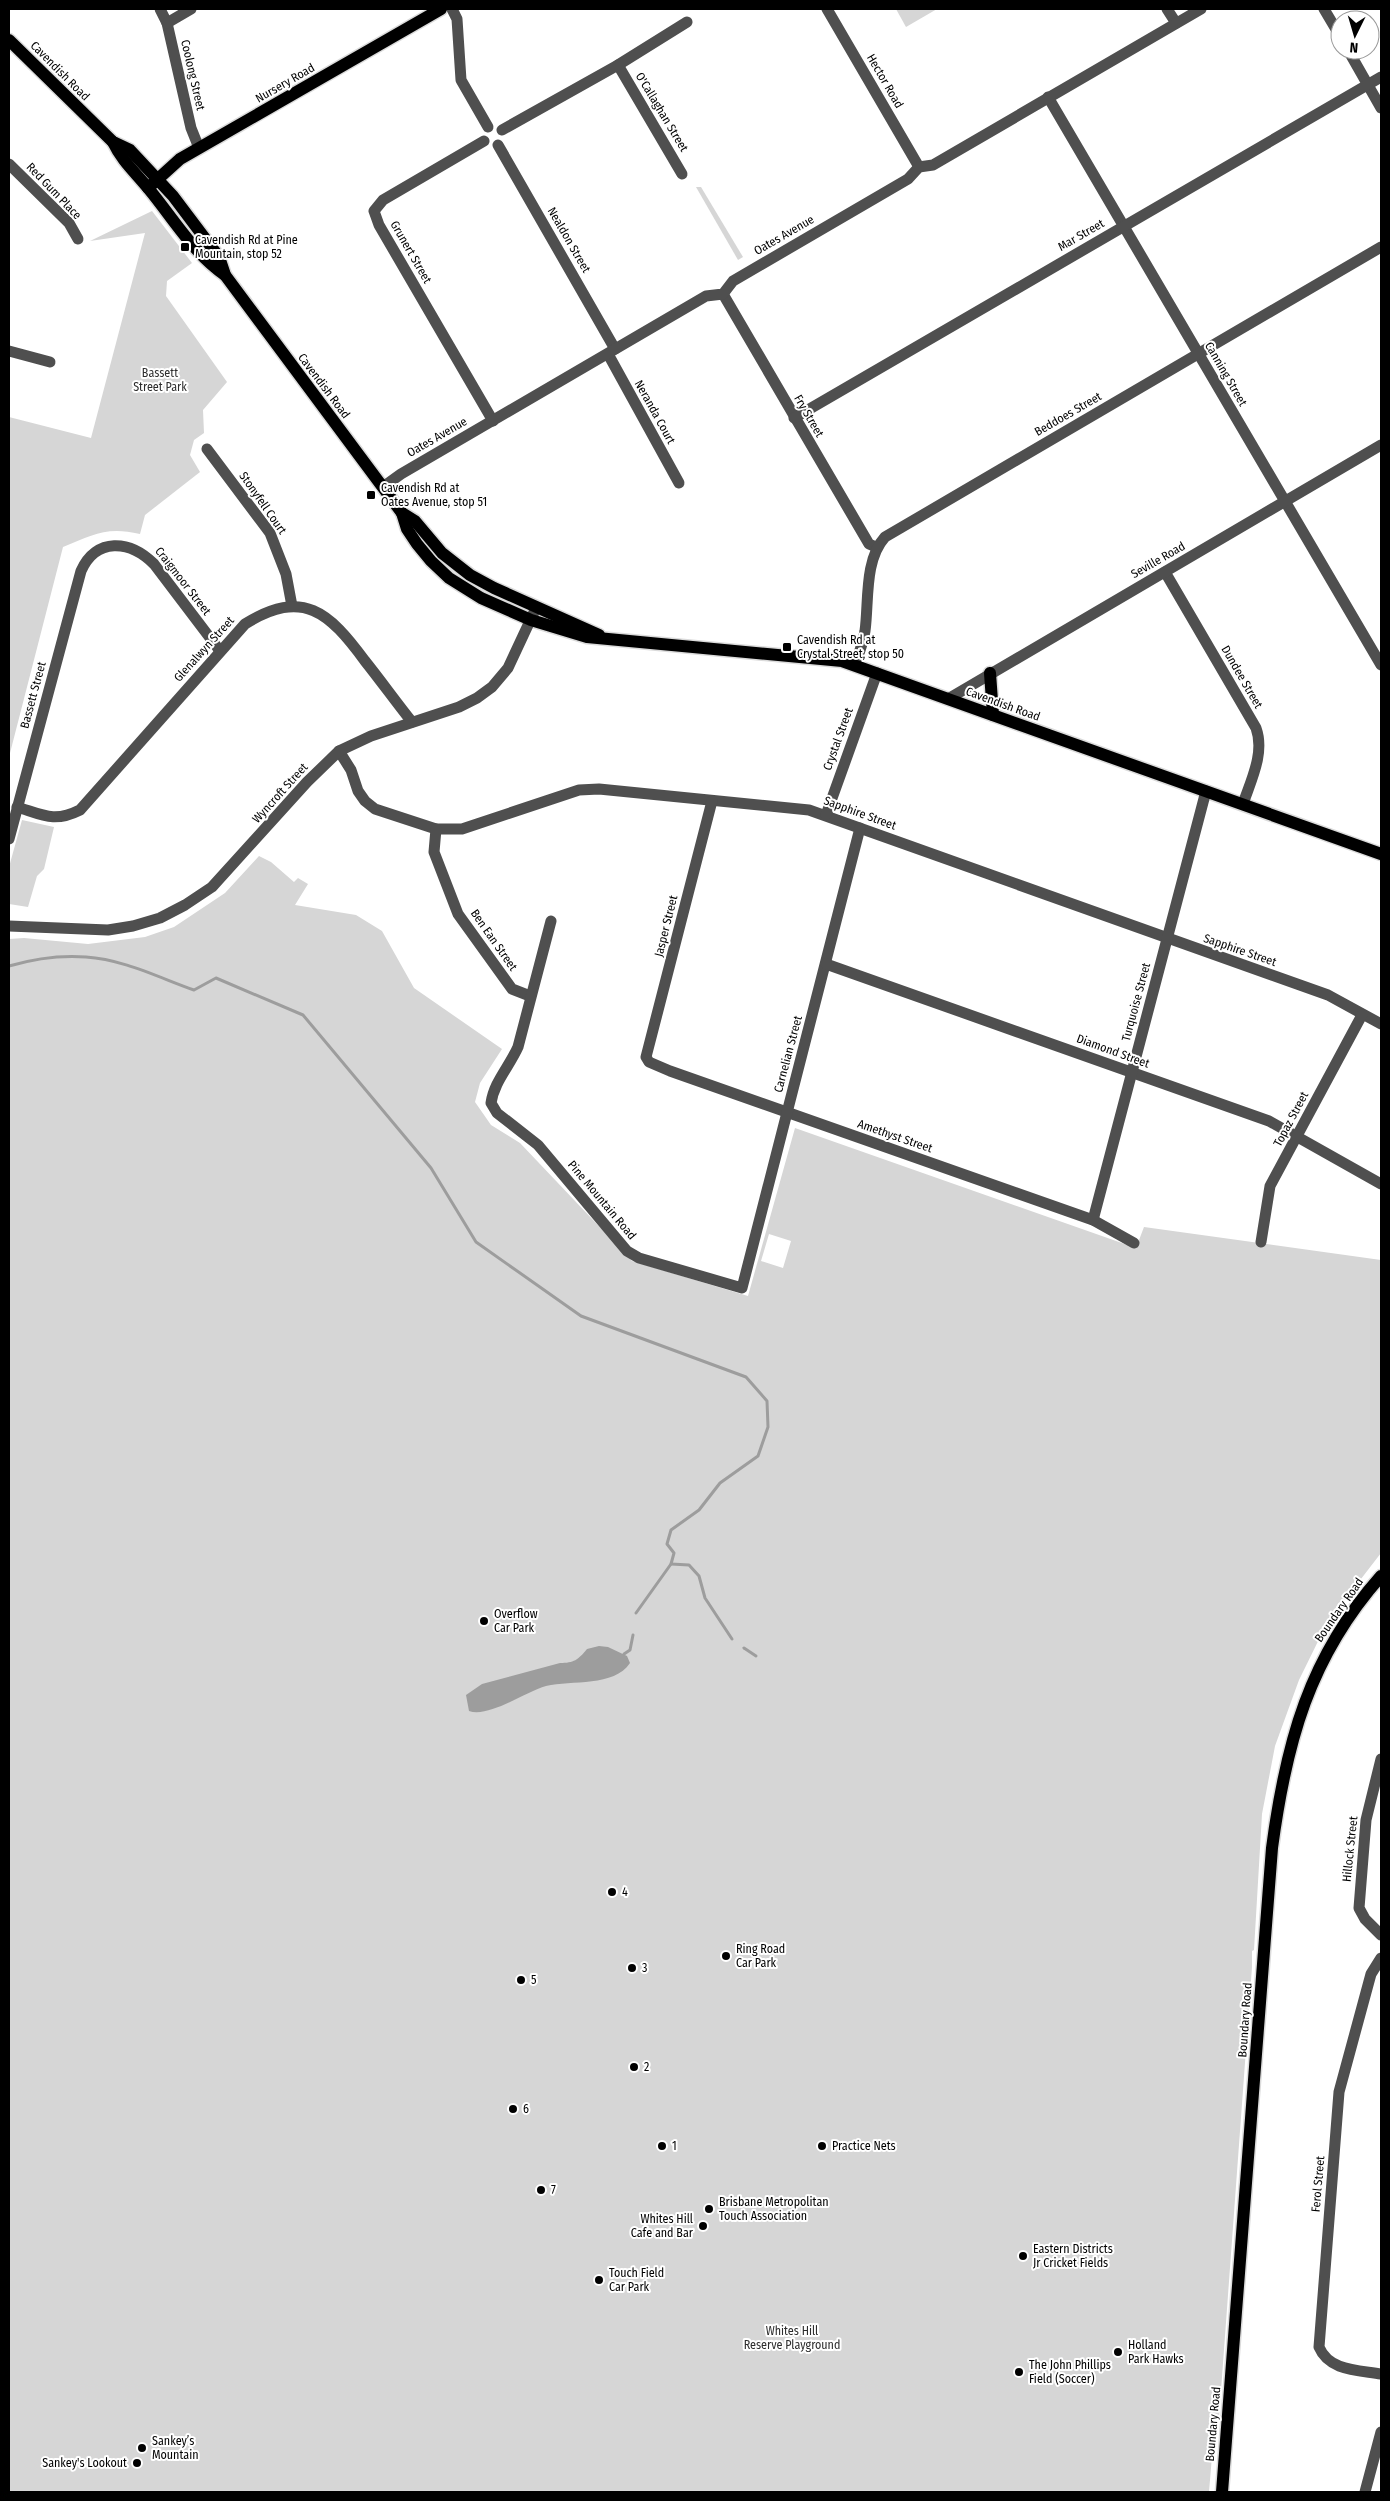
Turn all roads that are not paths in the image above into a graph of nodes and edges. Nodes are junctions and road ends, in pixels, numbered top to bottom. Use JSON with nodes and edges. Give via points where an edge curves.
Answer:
{"nodes":[{"id":1,"x":160,"y":9,"type":"edge"},
{"id":2,"x":190,"y":9,"type":"edge"},
{"id":3,"x":441,"y":9,"type":"edge"},
{"id":4,"x":452,"y":9,"type":"edge"},
{"id":5,"x":827,"y":9,"type":"edge"},
{"id":6,"x":1167,"y":9,"type":"edge"},
{"id":7,"x":1201,"y":9,"type":"edge"},
{"id":8,"x":167,"y":22,"type":"junction"},
{"id":9,"x":687,"y":22,"type":"dead end"},
{"id":10,"x":1176,"y":23,"type":"junction"},
{"id":11,"x":9,"y":40,"type":"edge"},
{"id":12,"x":1354,"y":60,"type":"edge"},
{"id":13,"x":618,"y":65,"type":"junction"},
{"id":14,"x":1381,"y":77,"type":"edge"},
{"id":15,"x":1369,"y":84,"type":"junction"},
{"id":16,"x":1048,"y":96,"type":"junction"},
{"id":17,"x":1381,"y":108,"type":"edge"},
{"id":18,"x":488,"y":127,"type":"junction"},
{"id":19,"x":502,"y":130,"type":"junction"},
{"id":20,"x":484,"y":141,"type":"junction"},
{"id":21,"x":113,"y":142,"type":"junction"},
{"id":22,"x":498,"y":145,"type":"junction"},
{"id":23,"x":199,"y":148,"type":"junction"},
{"id":24,"x":9,"y":164,"type":"edge"},
{"id":25,"x":919,"y":167,"type":"junction"},
{"id":26,"x":682,"y":174,"type":"dead end"},
{"id":27,"x":157,"y":178,"type":"junction"},
{"id":28,"x":148,"y":188,"type":"junction"},
{"id":29,"x":1124,"y":226,"type":"junction"},
{"id":30,"x":78,"y":239,"type":"dead end"},
{"id":31,"x":1381,"y":247,"type":"edge"},
{"id":32,"x":225,"y":275,"type":"junction"},
{"id":33,"x":723,"y":294,"type":"junction"},
{"id":34,"x":9,"y":351,"type":"edge"},
{"id":35,"x":612,"y":351,"type":"junction"},
{"id":36,"x":1198,"y":354,"type":"junction"},
{"id":37,"x":50,"y":362,"type":"dead end"},
{"id":38,"x":794,"y":418,"type":"junction"},
{"id":39,"x":493,"y":420,"type":"junction"},
{"id":40,"x":1381,"y":445,"type":"edge"},
{"id":41,"x":207,"y":449,"type":"dead end"},
{"id":42,"x":679,"y":483,"type":"dead end"},
{"id":43,"x":383,"y":487,"type":"junction"},
{"id":44,"x":1285,"y":501,"type":"junction"},
{"id":45,"x":402,"y":513,"type":"junction"},
{"id":46,"x":876,"y":547,"type":"junction"},
{"id":47,"x":87,"y":559,"type":"joint"},
{"id":48,"x":1165,"y":572,"type":"junction"},
{"id":49,"x":292,"y":606,"type":"junction"},
{"id":50,"x":536,"y":608,"type":"junction"},
{"id":51,"x":531,"y":620,"type":"junction"},
{"id":52,"x":603,"y":637,"type":"junction"},
{"id":53,"x":220,"y":651,"type":"junction"},
{"id":54,"x":855,"y":665,"type":"junction"},
{"id":55,"x":1381,"y":665,"type":"edge"},
{"id":56,"x":877,"y":673,"type":"junction"},
{"id":57,"x":990,"y":673,"type":"junction"},
{"id":58,"x":948,"y":699,"type":"junction"},
{"id":59,"x":993,"y":715,"type":"junction"},
{"id":60,"x":412,"y":722,"type":"junction"},
{"id":61,"x":340,"y":750,"type":"junction"},
{"id":62,"x":1206,"y":791,"type":"junction"},
{"id":63,"x":712,"y":801,"type":"junction"},
{"id":64,"x":1243,"y":804,"type":"junction"},
{"id":65,"x":16,"y":807,"type":"junction"},
{"id":66,"x":826,"y":815,"type":"junction"},
{"id":67,"x":860,"y":828,"type":"junction"},
{"id":68,"x":436,"y":830,"type":"junction"},
{"id":69,"x":9,"y":839,"type":"edge"},
{"id":70,"x":1381,"y":854,"type":"edge"},
{"id":71,"x":551,"y":921,"type":"dead end"},
{"id":72,"x":9,"y":926,"type":"edge"},
{"id":73,"x":1167,"y":938,"type":"junction"},
{"id":74,"x":826,"y":964,"type":"junction"},
{"id":75,"x":530,"y":996,"type":"junction"},
{"id":76,"x":1362,"y":1015,"type":"junction"},
{"id":77,"x":1381,"y":1024,"type":"edge"},
{"id":78,"x":646,"y":1057,"type":"joint"},
{"id":79,"x":1132,"y":1073,"type":"junction"},
{"id":80,"x":787,"y":1113,"type":"junction"},
{"id":81,"x":1297,"y":1137,"type":"junction"},
{"id":82,"x":1381,"y":1184,"type":"edge"},
{"id":83,"x":1093,"y":1220,"type":"junction"},
{"id":84,"x":1261,"y":1242,"type":"dead end"},
{"id":85,"x":1134,"y":1243,"type":"dead end"},
{"id":86,"x":742,"y":1288,"type":"joint"},
{"id":87,"x":1381,"y":1576,"type":"edge"},
{"id":88,"x":1381,"y":1759,"type":"edge"},
{"id":89,"x":1381,"y":1935,"type":"edge"},
{"id":90,"x":1381,"y":1958,"type":"edge"},
{"id":91,"x":1381,"y":2374,"type":"edge"},
{"id":92,"x":1381,"y":2432,"type":"edge"},
{"id":93,"x":1379,"y":2451,"type":"edge"},
{"id":94,"x":1222,"y":2492,"type":"edge"},
{"id":95,"x":1365,"y":2492,"type":"edge"}],
"edges":[{"from":1,"to":8,"type":"street","name":"Coolong Street"},
{"from":2,"to":8,"type":"street"},
{"from":3,"to":23,"type":"main road","name":"Nursery Road"},
{"from":4,"to":18,"type":"street","via":[[457,19],[461,80]]},
{"from":5,"to":25,"type":"street","name":"Hector Road"},
{"from":6,"to":10,"type":"street"},
{"from":7,"to":10,"type":"street","name":"Oates Avenue"},
{"from":8,"to":23,"type":"street","name":"Coolong Street","via":[[191,128]]},
{"from":9,"to":13,"type":"street"},
{"from":10,"to":16,"type":"street","name":"Oates Avenue"},
{"from":11,"to":21,"type":"main road","name":"Cavendish Road"},
{"from":12,"to":15,"type":"street"},
{"from":13,"to":19,"type":"street"},
{"from":13,"to":26,"type":"street","name":"O'Callaghan Street"},
{"from":14,"to":15,"type":"street","name":"Mar Street"},
{"from":15,"to":17,"type":"street"},
{"from":15,"to":29,"type":"street","name":"Mar Street"},
{"from":16,"to":25,"type":"street","name":"Oates Avenue","via":[[933,165]]},
{"from":16,"to":29,"type":"street","name":"Canning Street"},
{"from":18,"to":19,"type":"street","via":[[496,126]]},
{"from":18,"to":20,"type":"street"},
{"from":19,"to":22,"type":"street","via":[[504,138]]},
{"from":20,"to":22,"type":"street","via":[[490,146]]},
{"from":20,"to":39,"type":"street","name":"Grunert Street","via":[[383,200],[374,211],[379,225]]},
{"from":21,"to":27,"type":"main road","name":"Cavendish Road","via":[[130,150]]},
{"from":21,"to":28,"type":"main road","name":"Cavendish Road","via":[[121,159]]},
{"from":22,"to":35,"type":"street","name":"Nealdon Street"},
{"from":23,"to":27,"type":"main road","name":"Nursery Road"},
{"from":24,"to":30,"type":"street","name":"Red Gum Place","via":[[69,223]]},
{"from":25,"to":33,"type":"street","name":"Oates Avenue","via":[[908,179],[733,281]]},
{"from":27,"to":28,"type":"main road","name":"Nursery Road"},
{"from":27,"to":32,"type":"main road","name":"Cavendish Road","via":[[218,257]]},
{"from":28,"to":32,"type":"main road","name":"Cavendish Road","via":[[207,263]]},
{"from":29,"to":36,"type":"street","name":"Canning Street"},
{"from":29,"to":38,"type":"street","name":"Mar Street"},
{"from":31,"to":36,"type":"street","name":"Beddoes Street"},
{"from":32,"to":43,"type":"main road","name":"Cavendish Road"},
{"from":33,"to":35,"type":"street","name":"Oates Avenue","via":[[706,296]]},
{"from":33,"to":38,"type":"street","name":"Fry Street"},
{"from":34,"to":37,"type":"street"},
{"from":35,"to":39,"type":"street","name":"Oates Avenue"},
{"from":35,"to":42,"type":"street","name":"Neranda Court"},
{"from":36,"to":44,"type":"street","name":"Canning Street"},
{"from":36,"to":46,"type":"street","name":"Beddoes Street","via":[[885,537]]},
{"from":38,"to":46,"type":"street","name":"Fry Street","via":[[869,544]]},
{"from":39,"to":43,"type":"street","name":"Oates Avenue"},
{"from":40,"to":44,"type":"street","name":"Seville Road"},
{"from":41,"to":49,"type":"street","name":"Stonyfell Court","via":[[270,533],[286,574]]},
{"from":43,"to":45,"type":"main road","name":"Cavendish Road"},
{"from":44,"to":48,"type":"street","name":"Seville Road"},
{"from":44,"to":55,"type":"street","name":"Canning Street"},
{"from":45,"to":50,"type":"main road","name":"Cavendish Road","via":[[415,521],[442,553],[461,569]]},
{"from":45,"to":51,"type":"main road","name":"Cavendish Road","via":[[417,544],[449,578],[481,598]]},
{"from":46,"to":54,"type":"street","via":[[865,632]]},
{"from":47,"to":53,"type":"street","name":"Craigmoor Street","via":[[114,545],[143,553]]},
{"from":47,"to":65,"type":"street","name":"Bassett Street"},
{"from":48,"to":57,"type":"street","name":"Seville Road"},
{"from":48,"to":64,"type":"street","name":"Dundee Street","via":[[1260,739]]},
{"from":49,"to":53,"type":"street","name":"Glenalwyn Street","via":[[262,614],[245,624]]},
{"from":49,"to":60,"type":"street","name":"Glenalwyn Street","via":[[305,607],[327,617],[347,636]]},
{"from":50,"to":51,"type":"street","name":"Wyncroft Street"},
{"from":50,"to":52,"type":"main road","name":"Cavendish Road"},
{"from":51,"to":52,"type":"main road","name":"Cavendish Road","via":[[578,635]]},
{"from":51,"to":60,"type":"street","name":"Wyncroft Street","via":[[508,668],[492,687],[469,702]]},
{"from":52,"to":54,"type":"main road","name":"Cavendish Road","via":[[827,658]]},
{"from":53,"to":65,"type":"street","name":"Glenalwyn Street","via":[[80,810],[64,818],[48,817]]},
{"from":54,"to":56,"type":"main road","name":"Cavendish Road"},
{"from":56,"to":58,"type":"main road","name":"Cavendish Road"},
{"from":56,"to":66,"type":"street","name":"Crystal Street"},
{"from":57,"to":58,"type":"street","name":"Seville Road"},
{"from":57,"to":59,"type":"main road"},
{"from":58,"to":59,"type":"main road","name":"Cavendish Road"},
{"from":59,"to":62,"type":"main road","name":"Cavendish Road"},
{"from":60,"to":61,"type":"street","name":"Wyncroft Street"},
{"from":61,"to":68,"type":"street","name":"Sapphire Street","via":[[365,801],[375,808]]},
{"from":61,"to":72,"type":"street","name":"Wyncroft Street","via":[[212,887],[185,905],[160,918],[108,930]]},
{"from":62,"to":64,"type":"main road","name":"Cavendish Road"},
{"from":62,"to":73,"type":"street","name":"Turquoise Street"},
{"from":63,"to":66,"type":"street","name":"Sapphire Street","via":[[809,810]]},
{"from":63,"to":68,"type":"street","name":"Sapphire Street","via":[[599,789],[579,790],[462,829]]},
{"from":63,"to":78,"type":"street","name":"Jasper Street"},
{"from":64,"to":70,"type":"main road","name":"Cavendish Road"},
{"from":65,"to":69,"type":"street","name":"Bassett Street"},
{"from":66,"to":67,"type":"street","name":"Sapphire Street"},
{"from":67,"to":73,"type":"street","name":"Sapphire Street"},
{"from":67,"to":74,"type":"street","name":"Carnelian Street"},
{"from":68,"to":75,"type":"street","name":"Ben Ean Street","via":[[434,852],[458,914],[512,989]]},
{"from":71,"to":75,"type":"street"},
{"from":73,"to":76,"type":"street","name":"Sapphire Street","via":[[1328,995]]},
{"from":73,"to":79,"type":"street","name":"Turquoise Street"},
{"from":74,"to":79,"type":"street","name":"Diamond Street"},
{"from":74,"to":80,"type":"street","name":"Carnelian Street"},
{"from":75,"to":86,"type":"street","name":"Pine Mountain Road","via":[[518,1047],[493,1088],[491,1103],[497,1113],[538,1145],[627,1251],[639,1258]]},
{"from":76,"to":77,"type":"street","name":"Sapphire Street"},
{"from":76,"to":81,"type":"street","name":"Topaz Street"},
{"from":78,"to":80,"type":"street","name":"Amethyst Street","via":[[649,1062],[670,1071]]},
{"from":79,"to":81,"type":"street","name":"Diamond Street","via":[[1269,1121]]},
{"from":79,"to":83,"type":"street","name":"Turquoise Street"},
{"from":80,"to":83,"type":"street","name":"Amethyst Street"},
{"from":80,"to":86,"type":"street","name":"Carnelian Street"},
{"from":81,"to":82,"type":"street","name":"Diamond Street"},
{"from":81,"to":84,"type":"street","name":"Topaz Street","via":[[1270,1186]]},
{"from":83,"to":85,"type":"street","name":"Amethyst Street"},
{"from":87,"to":94,"type":"main road","name":"Boundary Road","via":[[1332,1641],[1311,1686],[1303,1704],[1279,1796],[1272,1848]]},
{"from":88,"to":89,"type":"street","name":"Hillock Street","via":[[1366,1820],[1359,1908],[1365,1920]]},
{"from":90,"to":91,"type":"street","name":"Ferol Street","via":[[1371,1974],[1339,2092],[1319,2347],[1323,2358],[1335,2366]]},
{"from":92,"to":93,"type":"street"},
{"from":93,"to":95,"type":"street"}]}
